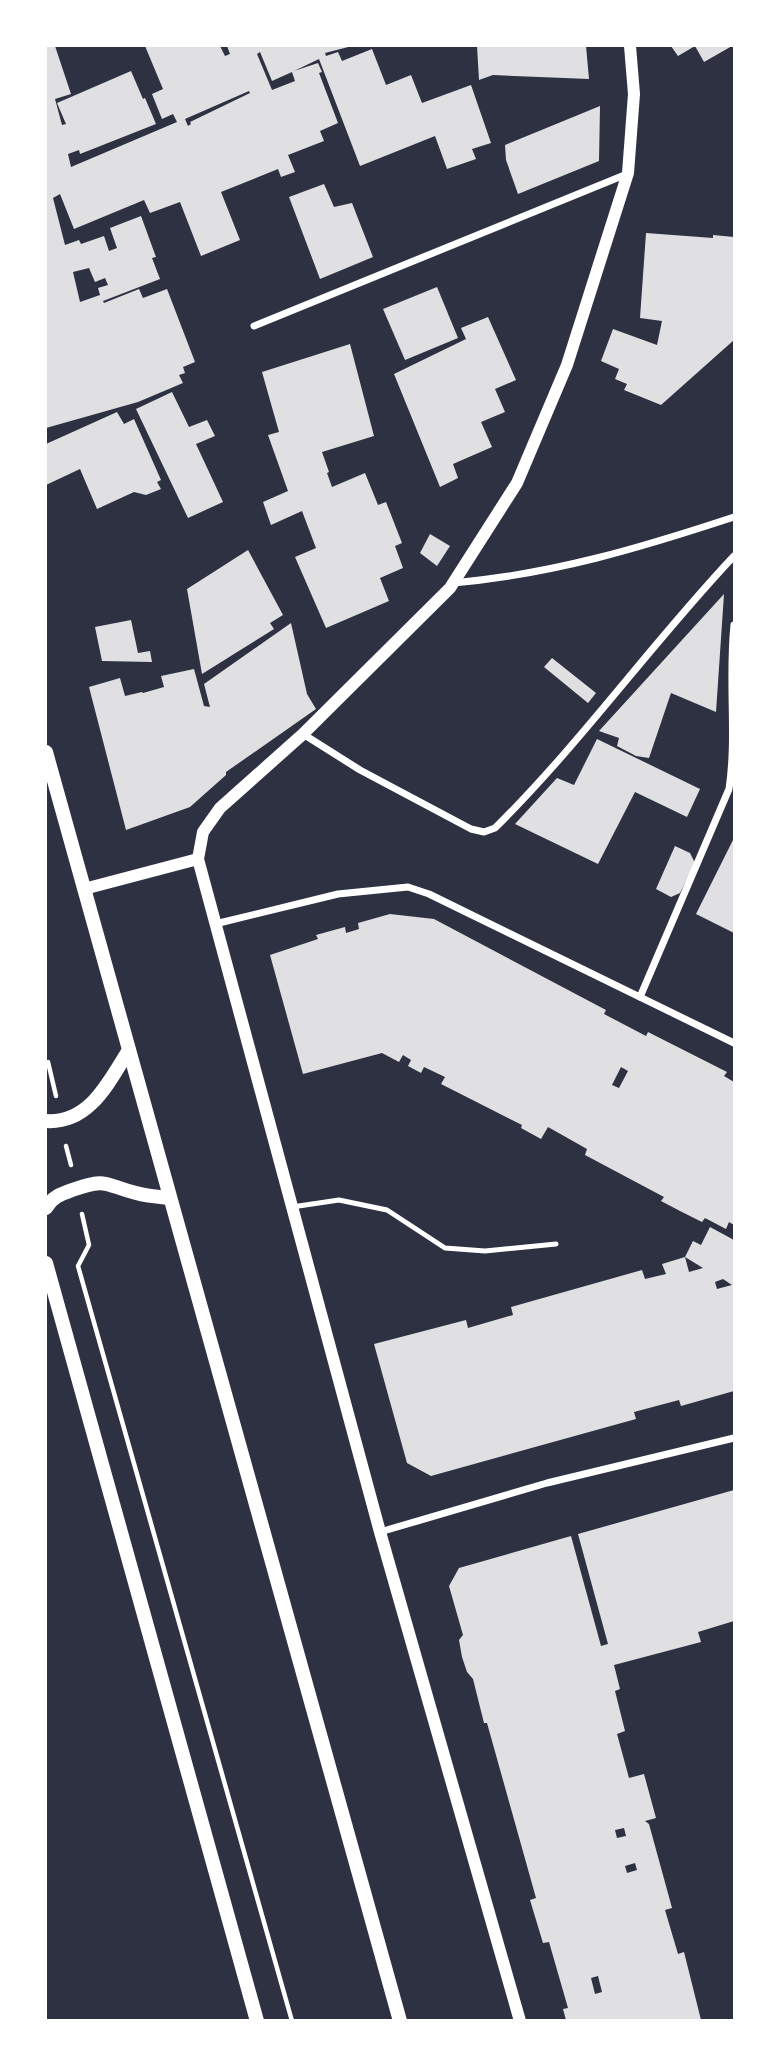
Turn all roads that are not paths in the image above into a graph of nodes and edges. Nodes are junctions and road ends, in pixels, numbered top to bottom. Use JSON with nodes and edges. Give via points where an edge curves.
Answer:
{"nodes":[{"id":1,"x":630,"y":46,"type":"edge"},
{"id":2,"x":628,"y":173,"type":"junction"},
{"id":3,"x":254,"y":326,"type":"dead end"},
{"id":4,"x":734,"y":517,"type":"edge"},
{"id":5,"x":734,"y":556,"type":"edge"},
{"id":6,"x":453,"y":583,"type":"junction"},
{"id":7,"x":734,"y":625,"type":"edge"},
{"id":8,"x":303,"y":734,"type":"junction"},
{"id":9,"x":46,"y":752,"type":"edge"},
{"id":10,"x":198,"y":859,"type":"junction"},
{"id":11,"x":83,"y":889,"type":"junction"},
{"id":12,"x":215,"y":924,"type":"junction"},
{"id":13,"x":640,"y":997,"type":"junction"},
{"id":14,"x":734,"y":1043,"type":"edge"},
{"id":15,"x":129,"y":1050,"type":"junction"},
{"id":16,"x":53,"y":1119,"type":"edge"},
{"id":17,"x":169,"y":1198,"type":"junction"},
{"id":18,"x":292,"y":1207,"type":"junction"},
{"id":19,"x":46,"y":1208,"type":"edge"},
{"id":20,"x":556,"y":1244,"type":"dead end"},
{"id":21,"x":46,"y":1263,"type":"edge"},
{"id":22,"x":734,"y":1438,"type":"edge"},
{"id":23,"x":380,"y":1532,"type":"junction"},
{"id":24,"x":257,"y":2021,"type":"edge"},
{"id":25,"x":400,"y":2021,"type":"edge"},
{"id":26,"x":520,"y":2021,"type":"edge"}],
"edges":[{"from":1,"to":2,"type":"street","via":[[634,94]]},
{"from":2,"to":3,"type":"street"},
{"from":2,"to":6,"type":"street","via":[[567,365],[517,483]]},
{"from":4,"to":6,"type":"street","via":[[555,569]]},
{"from":5,"to":8,"type":"street","via":[[567,752],[495,828],[484,832],[471,829]]},
{"from":6,"to":8,"type":"street"},
{"from":7,"to":13,"type":"street","via":[[729,789]]},
{"from":8,"to":10,"type":"street","via":[[220,808],[203,832]]},
{"from":9,"to":11,"type":"main road"},
{"from":10,"to":11,"type":"street"},
{"from":10,"to":12,"type":"street"},
{"from":11,"to":15,"type":"main road"},
{"from":12,"to":13,"type":"street","via":[[338,894],[408,887]]},
{"from":12,"to":18,"type":"street"},
{"from":13,"to":14,"type":"street"},
{"from":15,"to":16,"type":"main road","via":[[94,1104],[72,1116]]},
{"from":15,"to":17,"type":"main road"},
{"from":17,"to":19,"type":"main road","via":[[104,1182],[89,1183],[60,1194]]},
{"from":17,"to":25,"type":"main road"},
{"from":18,"to":20,"type":"lane","via":[[339,1200],[387,1210],[445,1248],[485,1251]]},
{"from":18,"to":23,"type":"street"},
{"from":21,"to":24,"type":"main road"},
{"from":22,"to":23,"type":"street","via":[[547,1483]]},
{"from":23,"to":26,"type":"street"}]}
